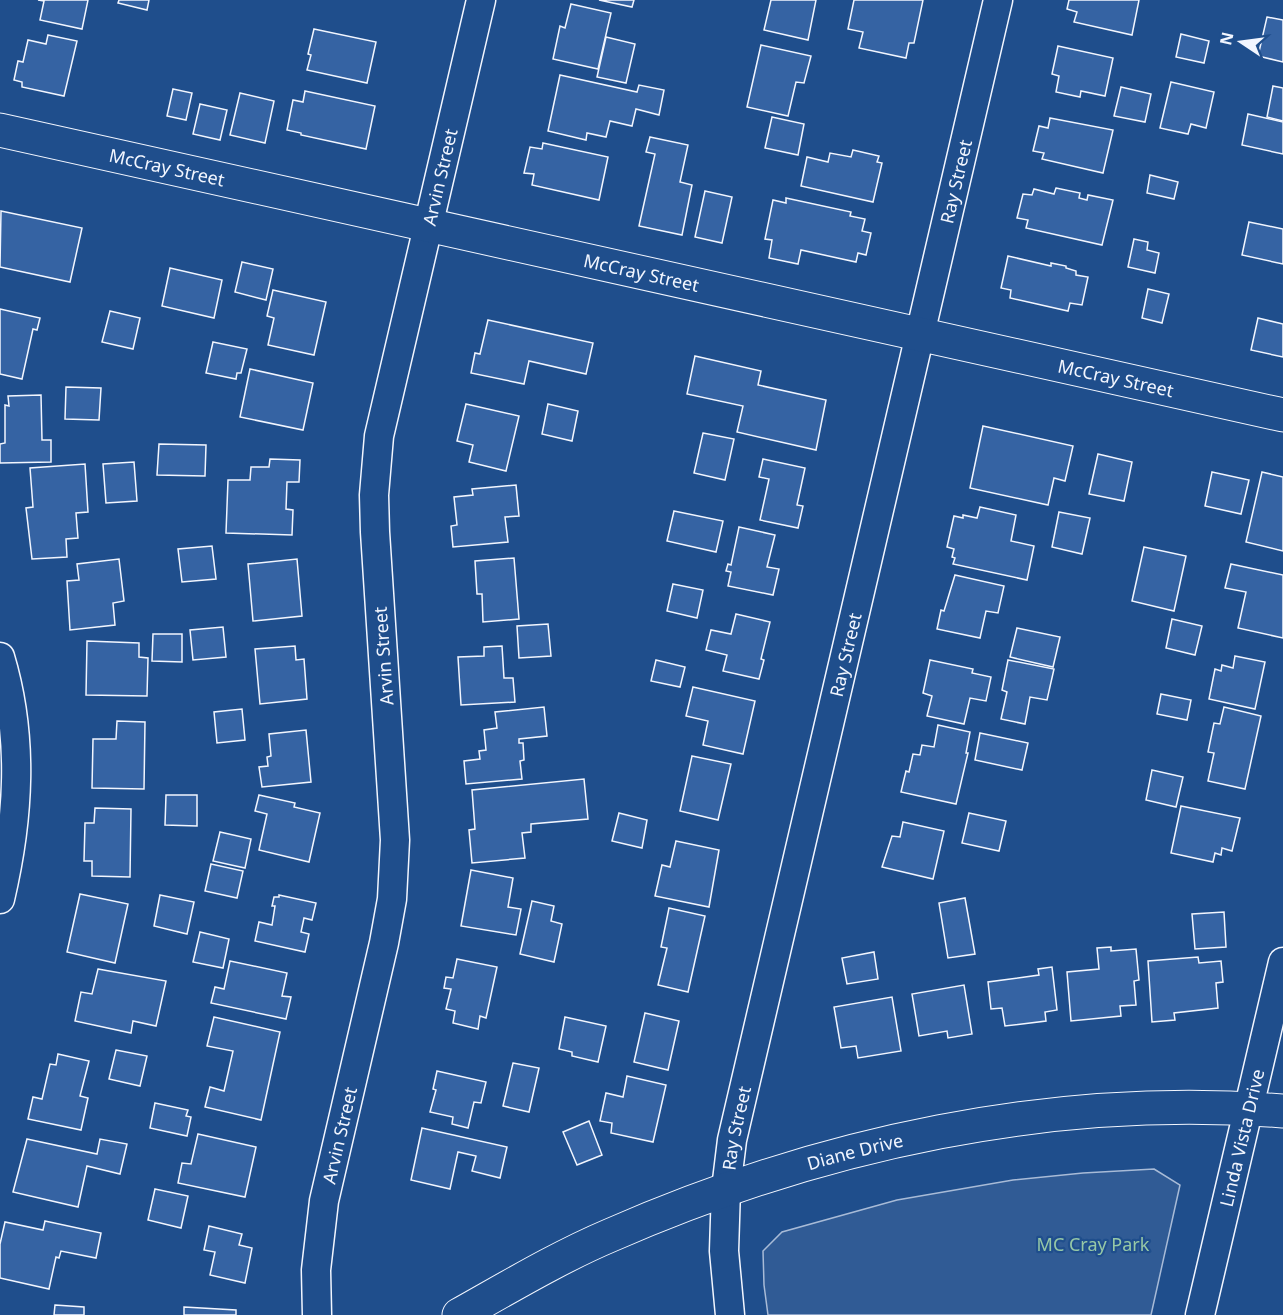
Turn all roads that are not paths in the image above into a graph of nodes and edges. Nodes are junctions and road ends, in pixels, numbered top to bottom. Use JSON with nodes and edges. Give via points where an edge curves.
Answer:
{"nodes":[{"id":1,"x":481,"y":0,"type":"edge"},
{"id":2,"x":998,"y":0,"type":"edge"},
{"id":3,"x":0,"y":130,"type":"edge"},
{"id":4,"x":428,"y":225,"type":"junction"},
{"id":5,"x":920,"y":334,"type":"junction"},
{"id":6,"x":1283,"y":415,"type":"edge"},
{"id":7,"x":0,"y":657,"type":"edge"},
{"id":8,"x":0,"y":899,"type":"edge"},
{"id":9,"x":1283,"y":962,"type":"edge"},
{"id":10,"x":1249,"y":1108,"type":"junction"},
{"id":11,"x":1283,"y":1111,"type":"edge"},
{"id":12,"x":726,"y":1189,"type":"junction"},
{"id":13,"x":317,"y":1315,"type":"edge"},
{"id":14,"x":459,"y":1315,"type":"edge"},
{"id":15,"x":730,"y":1315,"type":"edge"},
{"id":16,"x":1200,"y":1315,"type":"edge"}],
"edges":[{"from":1,"to":4,"type":"street","name":"Arvin Street"},
{"from":2,"to":5,"type":"street","name":"Ray Street"},
{"from":3,"to":4,"type":"street","name":"McCray Street"},
{"from":4,"to":5,"type":"street","name":"McCray Street"},
{"from":4,"to":13,"type":"street","name":"Arvin Street","via":[[379,436],[374,495],[395,840],[392,899],[324,1201],[316,1270]]},
{"from":5,"to":6,"type":"street","name":"McCray Street"},
{"from":5,"to":12,"type":"street","name":"Ray Street","via":[[732,1140]]},
{"from":7,"to":8,"type":"street","via":[[14,718],[18,777],[14,829]]},
{"from":9,"to":10,"type":"street","name":"Linda Vista Drive"},
{"from":10,"to":11,"type":"street","name":"Diane Drive"},
{"from":10,"to":12,"type":"street","name":"Diane Drive","via":[[1149,1108],[1050,1115],[952,1129],[855,1150]]},
{"from":10,"to":16,"type":"street","name":"Linda Vista Drive"},
{"from":12,"to":14,"type":"street","name":"Diane Drive","via":[[610,1235]]},
{"from":12,"to":15,"type":"street","name":"Ray Street","via":[[724,1251]]}]}
